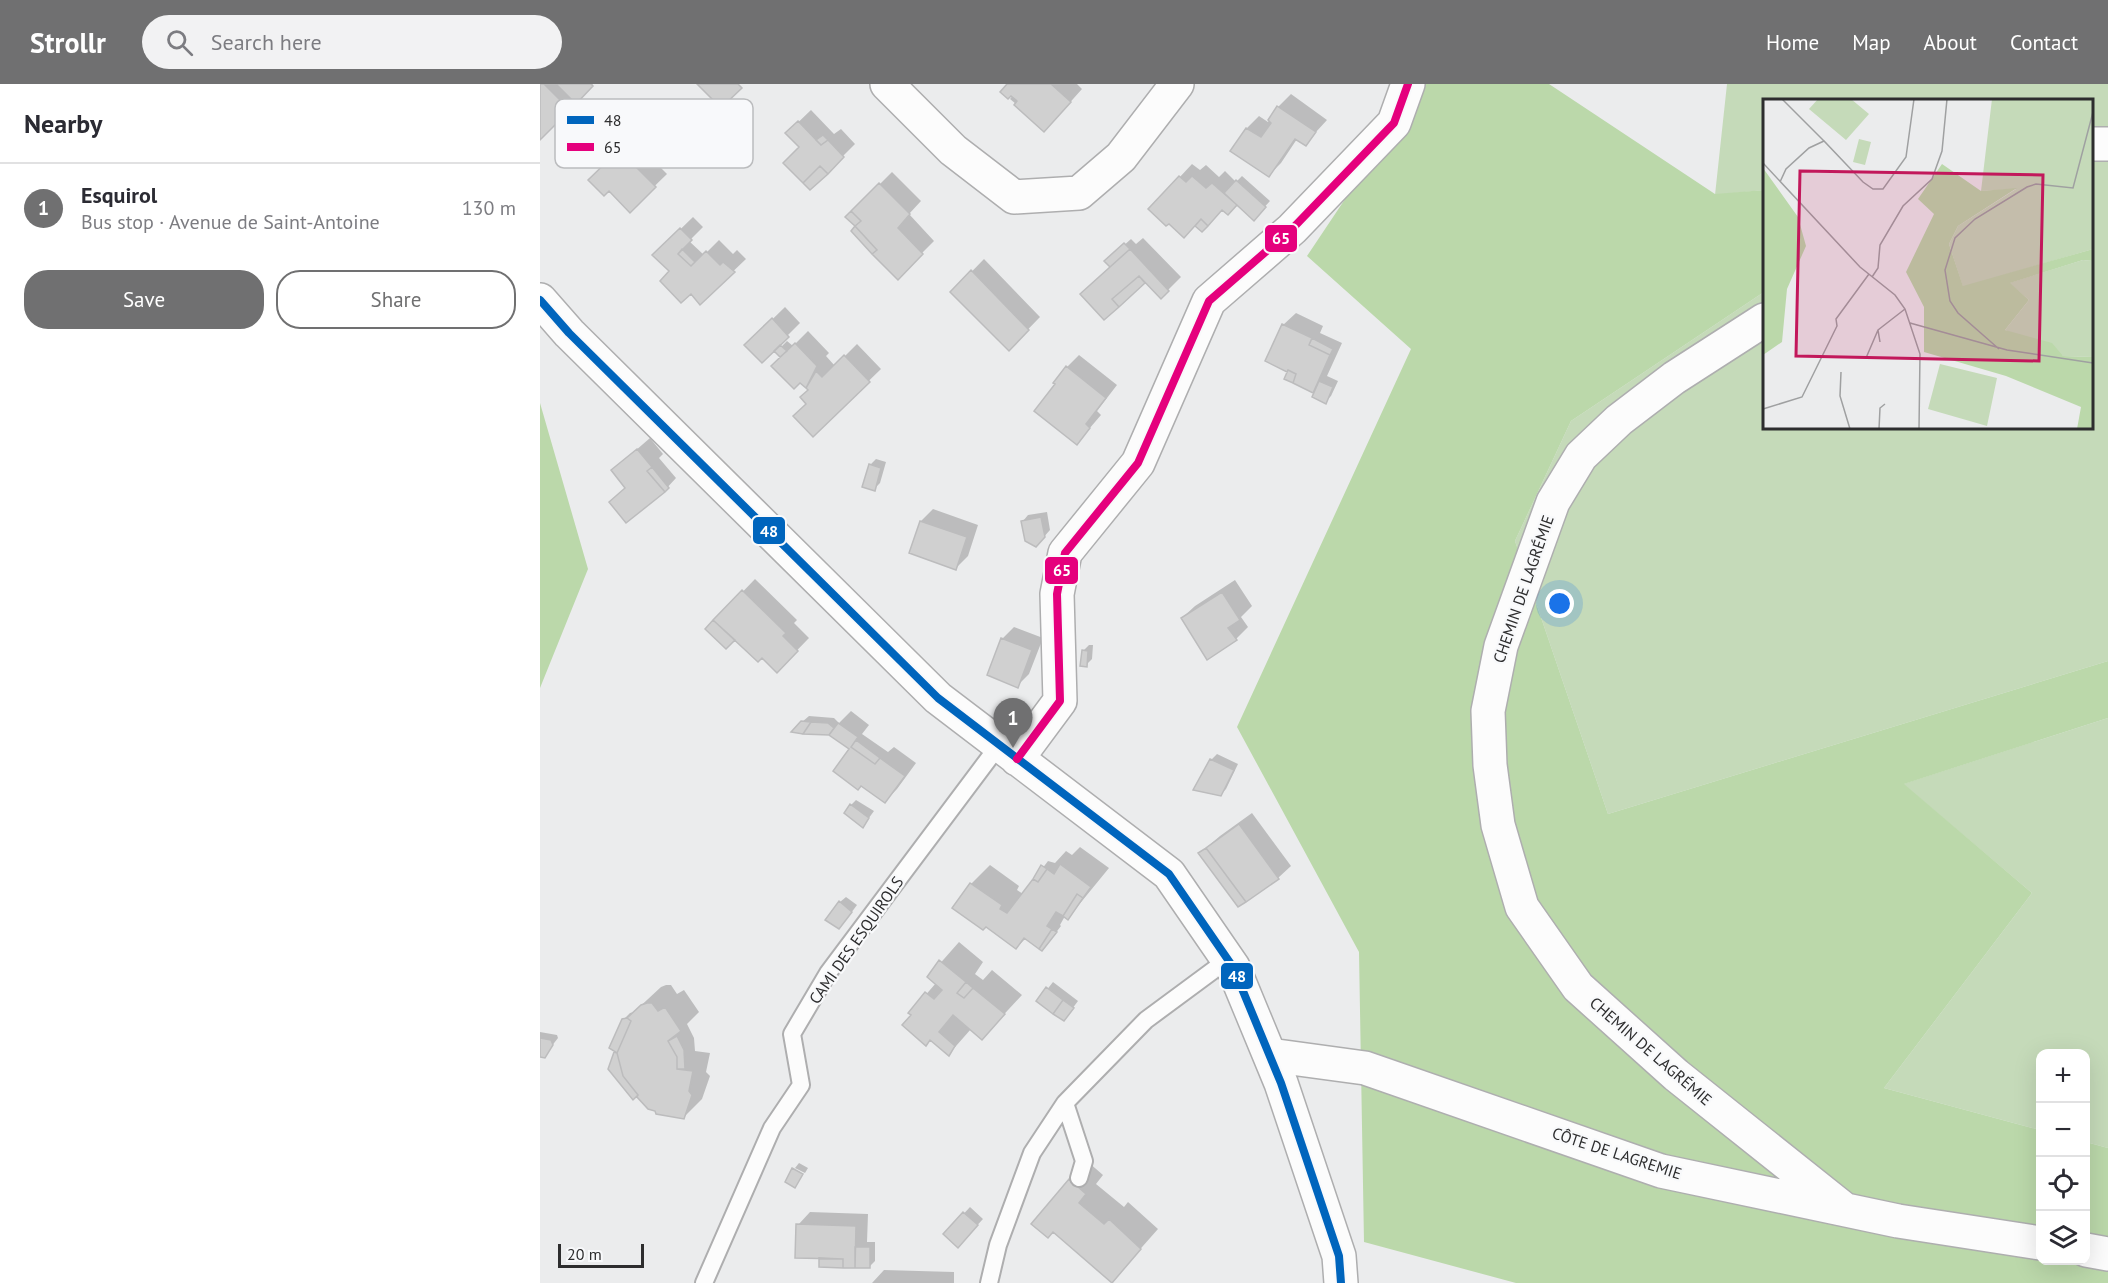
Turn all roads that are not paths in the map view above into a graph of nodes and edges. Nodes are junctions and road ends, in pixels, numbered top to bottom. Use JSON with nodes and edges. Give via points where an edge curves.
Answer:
{"nodes":[{"id":1,"x":887,"y":84,"type":"edge"},
{"id":2,"x":1177,"y":84,"type":"edge"},
{"id":3,"x":1408,"y":84,"type":"edge"},
{"id":4,"x":540,"y":300,"type":"edge"},
{"id":5,"x":1763,"y":321,"type":"edge"},
{"id":6,"x":1008,"y":752,"type":"junction"},
{"id":7,"x":1233,"y":968,"type":"junction"},
{"id":8,"x":1270,"y":1055,"type":"junction"},
{"id":9,"x":1065,"y":1103,"type":"junction"},
{"id":10,"x":1079,"y":1178,"type":"dead end"},
{"id":11,"x":1844,"y":1209,"type":"junction"},
{"id":12,"x":2036,"y":1242,"type":"edge"},
{"id":13,"x":2090,"y":1251,"type":"edge"},
{"id":14,"x":2108,"y":1254,"type":"edge"},
{"id":15,"x":704,"y":1283,"type":"edge"},
{"id":16,"x":989,"y":1283,"type":"edge"},
{"id":17,"x":1341,"y":1283,"type":"edge"}],
"edges":[{"from":1,"to":2,"type":"street","via":[[953,150],[1014,197],[1079,193],[1121,157]]},
{"from":3,"to":6,"type":"street","via":[[1394,123],[1292,229],[1209,301],[1138,463],[1065,553],[1057,594],[1060,701]]},
{"from":4,"to":6,"type":"street","via":[[938,698]]},
{"from":5,"to":11,"type":"street","name":"CHEMIN DE LAGRÉMIE","via":[[1674,378],[1619,420],[1581,456],[1553,502],[1501,646],[1488,711],[1490,765],[1498,825],[1522,907],[1578,987],[1676,1075]]},
{"from":6,"to":7,"type":"street","via":[[1169,874]]},
{"from":6,"to":15,"type":"lane","name":"CAMI DES ESQUIROLS","via":[[828,973],[792,1034],[801,1085],[772,1128]]},
{"from":7,"to":8,"type":"street"},
{"from":7,"to":9,"type":"lane","via":[[1215,969],[1146,1020]]},
{"from":8,"to":11,"type":"street","name":"CÔTE DE LAGREMIE","via":[[1365,1068],[1661,1170]]},
{"from":8,"to":17,"type":"street","via":[[1339,1256]]},
{"from":9,"to":10,"type":"lane","via":[[1084,1161]]},
{"from":9,"to":16,"type":"lane","via":[[1032,1153],[998,1245]]},
{"from":11,"to":12,"type":"street","name":"CÔTE DE LAGREMIE"},
{"from":13,"to":14,"type":"street"}]}
